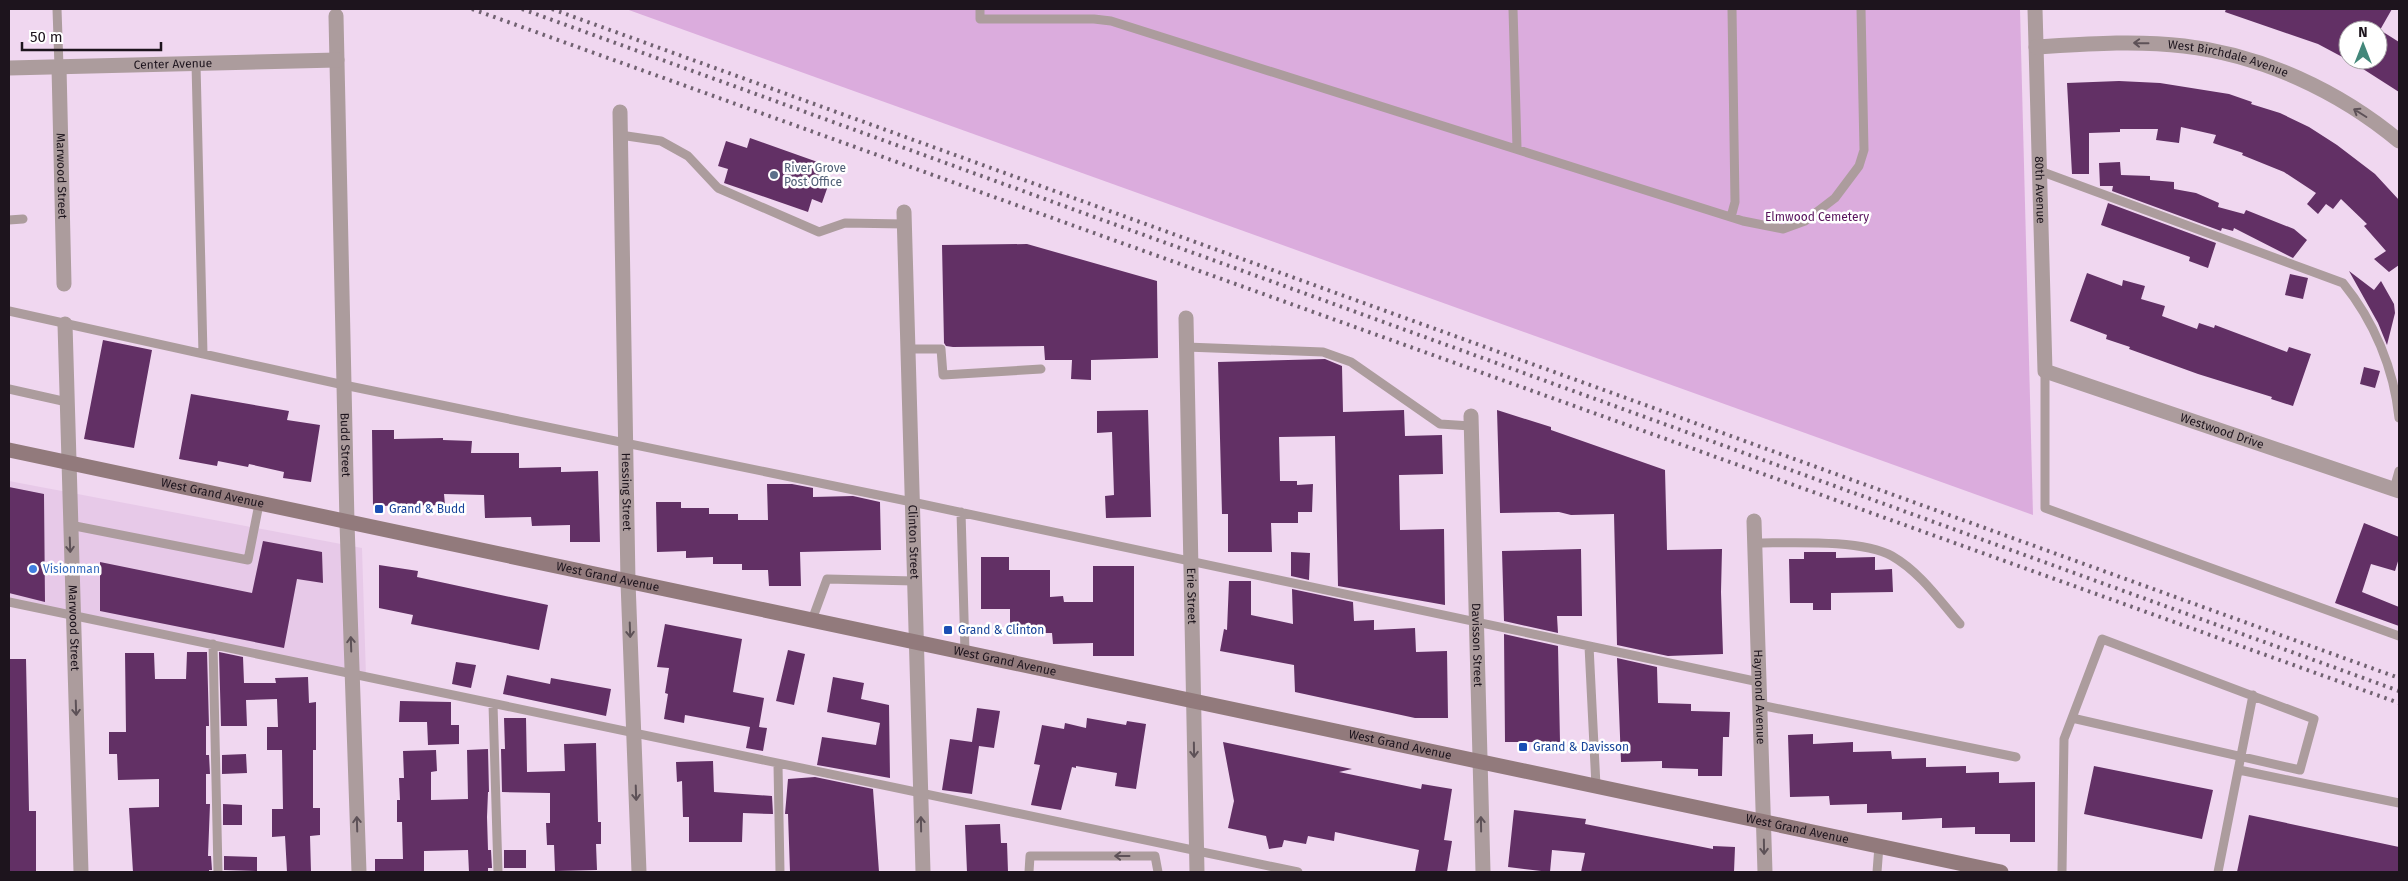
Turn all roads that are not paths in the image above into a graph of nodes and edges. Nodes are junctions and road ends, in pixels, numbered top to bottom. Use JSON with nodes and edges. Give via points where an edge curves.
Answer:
{"nodes":[{"id":1,"x":57,"y":9,"type":"edge"},
{"id":2,"x":980,"y":9,"type":"edge"},
{"id":3,"x":1513,"y":9,"type":"edge"},
{"id":4,"x":1732,"y":9,"type":"edge"},
{"id":5,"x":1861,"y":9,"type":"edge"},
{"id":6,"x":2035,"y":9,"type":"edge"},
{"id":7,"x":336,"y":16,"type":"dead end"},
{"id":8,"x":2036,"y":47,"type":"junction"},
{"id":9,"x":337,"y":60,"type":"junction"},
{"id":10,"x":196,"y":64,"type":"junction"},
{"id":11,"x":9,"y":68,"type":"edge"},
{"id":12,"x":59,"y":68,"type":"junction"},
{"id":13,"x":620,"y":112,"type":"dead end"},
{"id":14,"x":620,"y":135,"type":"junction"},
{"id":15,"x":2399,"y":141,"type":"edge"},
{"id":16,"x":1517,"y":148,"type":"junction"},
{"id":17,"x":2040,"y":171,"type":"junction"},
{"id":18,"x":904,"y":218,"type":"joint"},
{"id":19,"x":1731,"y":218,"type":"junction"},
{"id":20,"x":23,"y":219,"type":"dead end"},
{"id":21,"x":9,"y":220,"type":"edge"},
{"id":22,"x":64,"y":284,"type":"dead end"},
{"id":23,"x":9,"y":312,"type":"edge"},
{"id":24,"x":1186,"y":318,"type":"dead end"},
{"id":25,"x":65,"y":324,"type":"junction"},
{"id":26,"x":1186,"y":346,"type":"junction"},
{"id":27,"x":908,"y":349,"type":"junction"},
{"id":28,"x":203,"y":354,"type":"junction"},
{"id":29,"x":1041,"y":369,"type":"dead end"},
{"id":30,"x":2045,"y":371,"type":"junction"},
{"id":31,"x":344,"y":385,"type":"junction"},
{"id":32,"x":9,"y":389,"type":"edge"},
{"id":33,"x":66,"y":402,"type":"junction"},
{"id":34,"x":2399,"y":418,"type":"edge"},
{"id":35,"x":1471,"y":421,"type":"joint"},
{"id":36,"x":626,"y":443,"type":"junction"},
{"id":37,"x":9,"y":450,"type":"edge"},
{"id":38,"x":68,"y":462,"type":"junction"},
{"id":39,"x":2399,"y":471,"type":"edge"},
{"id":40,"x":2397,"y":490,"type":"edge"},
{"id":41,"x":912,"y":502,"type":"junction"},
{"id":42,"x":259,"y":504,"type":"junction"},
{"id":43,"x":961,"y":512,"type":"junction"},
{"id":44,"x":1754,"y":521,"type":"dead end"},
{"id":45,"x":347,"y":523,"type":"junction"},
{"id":46,"x":70,"y":525,"type":"junction"},
{"id":47,"x":1755,"y":543,"type":"junction"},
{"id":48,"x":1190,"y":561,"type":"junction"},
{"id":49,"x":915,"y":581,"type":"junction"},
{"id":50,"x":628,"y":582,"type":"junction"},
{"id":51,"x":9,"y":602,"type":"edge"},
{"id":52,"x":73,"y":616,"type":"junction"},
{"id":53,"x":812,"y":620,"type":"junction"},
{"id":54,"x":1476,"y":622,"type":"junction"},
{"id":55,"x":1960,"y":624,"type":"dead end"},
{"id":56,"x":2399,"y":636,"type":"edge"},
{"id":57,"x":917,"y":642,"type":"junction"},
{"id":58,"x":213,"y":644,"type":"junction"},
{"id":59,"x":1589,"y":646,"type":"junction"},
{"id":60,"x":964,"y":652,"type":"junction"},
{"id":61,"x":352,"y":672,"type":"junction"},
{"id":62,"x":1759,"y":682,"type":"junction"},
{"id":63,"x":2253,"y":695,"type":"junction"},
{"id":64,"x":1192,"y":702,"type":"junction"},
{"id":65,"x":493,"y":704,"type":"junction"},
{"id":66,"x":1760,"y":705,"type":"junction"},
{"id":67,"x":2072,"y":718,"type":"junction"},
{"id":68,"x":634,"y":734,"type":"junction"},
{"id":69,"x":2016,"y":757,"type":"dead end"},
{"id":70,"x":2242,"y":757,"type":"junction"},
{"id":71,"x":1480,"y":762,"type":"junction"},
{"id":72,"x":778,"y":765,"type":"junction"},
{"id":73,"x":2239,"y":770,"type":"junction"},
{"id":74,"x":1596,"y":786,"type":"junction"},
{"id":75,"x":921,"y":794,"type":"junction"},
{"id":76,"x":2399,"y":803,"type":"edge"},
{"id":77,"x":1764,"y":822,"type":"junction"},
{"id":78,"x":1879,"y":846,"type":"junction"},
{"id":79,"x":1196,"y":851,"type":"junction"},
{"id":80,"x":81,"y":872,"type":"edge"},
{"id":81,"x":218,"y":872,"type":"edge"},
{"id":82,"x":359,"y":872,"type":"edge"},
{"id":83,"x":498,"y":872,"type":"edge"},
{"id":84,"x":639,"y":872,"type":"edge"},
{"id":85,"x":780,"y":872,"type":"edge"},
{"id":86,"x":923,"y":872,"type":"edge"},
{"id":87,"x":1029,"y":872,"type":"edge"},
{"id":88,"x":1158,"y":872,"type":"edge"},
{"id":89,"x":1197,"y":872,"type":"edge"},
{"id":90,"x":1298,"y":872,"type":"edge"},
{"id":91,"x":1483,"y":872,"type":"edge"},
{"id":92,"x":1765,"y":872,"type":"edge"},
{"id":93,"x":1877,"y":872,"type":"edge"},
{"id":94,"x":2001,"y":872,"type":"edge"},
{"id":95,"x":2062,"y":872,"type":"edge"},
{"id":96,"x":2218,"y":872,"type":"edge"}],
"edges":[{"from":1,"to":12,"type":"lane"},
{"from":2,"to":16,"type":"lane","via":[[980,19],[1111,21]]},
{"from":3,"to":16,"type":"lane"},
{"from":4,"to":19,"type":"lane","via":[[1735,202]]},
{"from":5,"to":19,"type":"lane","via":[[1864,150],[1854,175],[1825,207],[1792,227],[1768,227]]},
{"from":6,"to":8,"type":"street","name":"80th Avenue"},
{"from":7,"to":9,"type":"street","name":"Budd Street"},
{"from":15,"to":8,"type":"street","name":"West Birchdale Avenue","one_way":true,"via":[[2364,115],[2289,74],[2208,49],[2105,43]]},
{"from":8,"to":17,"type":"street","name":"80th Avenue"},
{"from":9,"to":10,"type":"street","name":"Center Avenue"},
{"from":9,"to":31,"type":"street","name":"Budd Street"},
{"from":10,"to":12,"type":"street","name":"Center Avenue"},
{"from":10,"to":28,"type":"lane"},
{"from":11,"to":12,"type":"street","name":"Center Avenue"},
{"from":12,"to":22,"type":"street","name":"Marwood Street"},
{"from":13,"to":14,"type":"street","name":"Hessing Street"},
{"from":14,"to":18,"type":"lane","via":[[661,141],[688,156],[718,188],[819,232],[845,223]]},
{"from":14,"to":36,"type":"street","name":"Hessing Street"},
{"from":16,"to":19,"type":"lane"},
{"from":17,"to":30,"type":"street","name":"80th Avenue"},
{"from":17,"to":34,"type":"lane","via":[[2343,283],[2358,302],[2379,343],[2395,388]]},
{"from":18,"to":27,"type":"street","name":"Clinton Street"},
{"from":20,"to":21,"type":"lane"},
{"from":23,"to":25,"type":"lane"},
{"from":24,"to":26,"type":"street","name":"Erie Street"},
{"from":25,"to":28,"type":"lane"},
{"from":25,"to":33,"type":"street","name":"Marwood Street"},
{"from":26,"to":35,"type":"lane","via":[[1323,352],[1351,362],[1440,424]]},
{"from":26,"to":48,"type":"street","name":"Erie Street"},
{"from":27,"to":29,"type":"lane","via":[[941,349],[943,374]]},
{"from":27,"to":41,"type":"street","name":"Clinton Street"},
{"from":28,"to":31,"type":"lane"},
{"from":30,"to":40,"type":"street","name":"Westwood Drive"},
{"from":30,"to":56,"type":"lane","via":[[2045,508]]},
{"from":31,"to":36,"type":"lane"},
{"from":31,"to":45,"type":"street","name":"Budd Street"},
{"from":32,"to":33,"type":"lane"},
{"from":33,"to":38,"type":"street","name":"Marwood Street"},
{"from":35,"to":54,"type":"street","name":"Davisson Street"},
{"from":36,"to":41,"type":"lane"},
{"from":36,"to":50,"type":"street","name":"Hessing Street"},
{"from":37,"to":38,"type":"main road","name":"West Grand Avenue"},
{"from":38,"to":42,"type":"main road","name":"West Grand Avenue"},
{"from":38,"to":46,"type":"street","name":"Marwood Street"},
{"from":39,"to":40,"type":"lane"},
{"from":41,"to":43,"type":"lane"},
{"from":41,"to":49,"type":"street","name":"Clinton Street"},
{"from":42,"to":45,"type":"main road","name":"West Grand Avenue"},
{"from":42,"to":46,"type":"lane","via":[[248,560]]},
{"from":43,"to":48,"type":"lane"},
{"from":43,"to":60,"type":"lane"},
{"from":44,"to":47,"type":"street","name":"Haymond Avenue"},
{"from":45,"to":50,"type":"main road","name":"West Grand Avenue"},
{"from":61,"to":45,"type":"street","name":"Budd Street","one_way":true},
{"from":46,"to":52,"type":"street","name":"Marwood Street","one_way":true},
{"from":47,"to":55,"type":"lane","via":[[1864,547],[1892,556],[1922,579]]},
{"from":47,"to":62,"type":"street","name":"Haymond Avenue"},
{"from":48,"to":54,"type":"lane"},
{"from":48,"to":64,"type":"street","name":"Erie Street"},
{"from":49,"to":53,"type":"lane","via":[[826,579]]},
{"from":49,"to":57,"type":"street","name":"Clinton Street"},
{"from":50,"to":53,"type":"main road","name":"West Grand Avenue"},
{"from":50,"to":68,"type":"street","name":"Hessing Street","one_way":true},
{"from":51,"to":52,"type":"lane"},
{"from":52,"to":58,"type":"lane"},
{"from":52,"to":80,"type":"street","name":"Marwood Street","one_way":true},
{"from":53,"to":57,"type":"main road","name":"West Grand Avenue"},
{"from":54,"to":59,"type":"lane"},
{"from":54,"to":71,"type":"street","name":"Davisson Street"},
{"from":57,"to":60,"type":"main road","name":"West Grand Avenue"},
{"from":57,"to":75,"type":"street","name":"Clinton Street"},
{"from":58,"to":61,"type":"lane"},
{"from":58,"to":81,"type":"lane"},
{"from":59,"to":62,"type":"lane"},
{"from":59,"to":74,"type":"lane"},
{"from":60,"to":64,"type":"main road","name":"West Grand Avenue"},
{"from":61,"to":65,"type":"lane"},
{"from":82,"to":61,"type":"street","name":"Budd Street","one_way":true},
{"from":62,"to":66,"type":"street","name":"Haymond Avenue"},
{"from":63,"to":67,"type":"lane","via":[[2102,639]]},
{"from":63,"to":70,"type":"lane"},
{"from":63,"to":70,"type":"lane","via":[[2314,719],[2300,770]]},
{"from":64,"to":71,"type":"main road","name":"West Grand Avenue"},
{"from":64,"to":79,"type":"street","name":"Erie Street","one_way":true},
{"from":65,"to":68,"type":"lane"},
{"from":65,"to":83,"type":"lane"},
{"from":66,"to":69,"type":"lane"},
{"from":66,"to":77,"type":"street","name":"Haymond Avenue"},
{"from":67,"to":70,"type":"lane"},
{"from":67,"to":95,"type":"lane","via":[[2064,739]]},
{"from":68,"to":72,"type":"lane"},
{"from":68,"to":84,"type":"street","name":"Hessing Street","one_way":true},
{"from":70,"to":73,"type":"lane"},
{"from":71,"to":74,"type":"main road","name":"West Grand Avenue"},
{"from":91,"to":71,"type":"street","name":"Davisson Street","one_way":true},
{"from":72,"to":75,"type":"lane"},
{"from":72,"to":85,"type":"lane"},
{"from":73,"to":76,"type":"lane"},
{"from":73,"to":96,"type":"lane"},
{"from":74,"to":77,"type":"main road","name":"West Grand Avenue"},
{"from":75,"to":79,"type":"lane"},
{"from":86,"to":75,"type":"street","name":"Clinton Street","one_way":true},
{"from":77,"to":78,"type":"main road","name":"West Grand Avenue"},
{"from":77,"to":92,"type":"street","name":"Haymond Avenue","one_way":true},
{"from":78,"to":93,"type":"lane"},
{"from":78,"to":94,"type":"main road","name":"West Grand Avenue"},
{"from":79,"to":89,"type":"street","name":"Erie Street"},
{"from":79,"to":90,"type":"lane"},
{"from":88,"to":87,"type":"lane","one_way":true,"via":[[1155,856],[1030,856]]}]}
